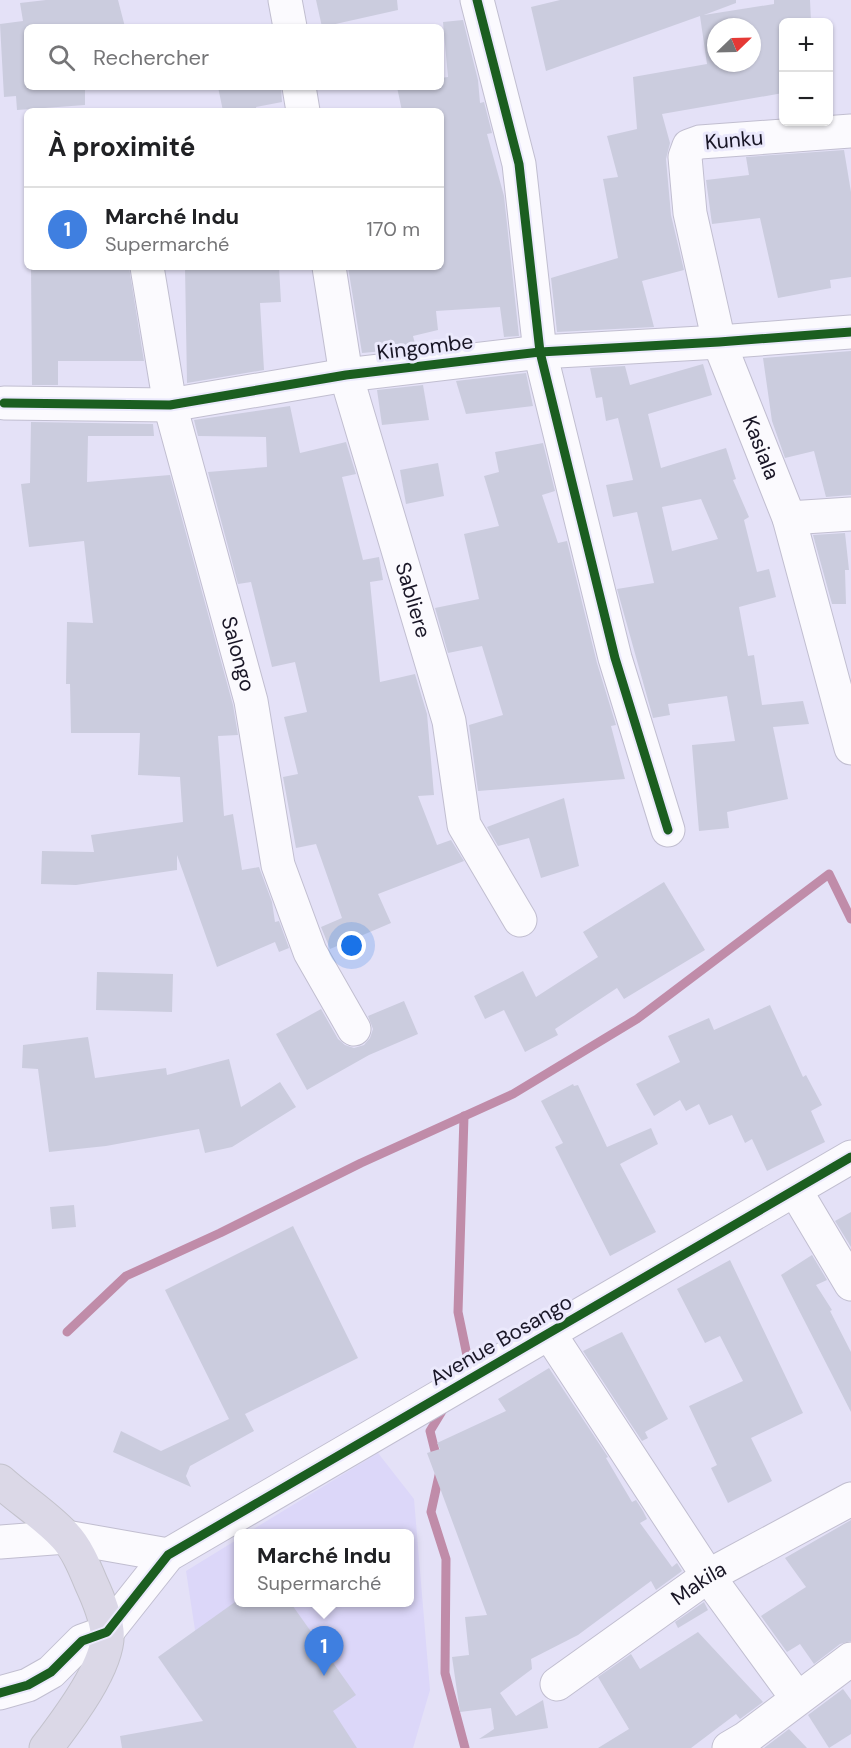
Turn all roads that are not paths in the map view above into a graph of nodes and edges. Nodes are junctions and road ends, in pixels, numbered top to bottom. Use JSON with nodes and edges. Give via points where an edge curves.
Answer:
{"nodes":[{"id":1,"x":285,"y":0,"type":"edge"},
{"id":2,"x":477,"y":0,"type":"edge"},
{"id":3,"x":289,"y":24,"type":"edge"},
{"id":4,"x":300,"y":90,"type":"edge"},
{"id":5,"x":302,"y":108,"type":"edge"},
{"id":6,"x":851,"y":131,"type":"edge"},
{"id":7,"x":689,"y":146,"type":"joint"},
{"id":8,"x":148,"y":270,"type":"edge"},
{"id":9,"x":329,"y":270,"type":"edge"},
{"id":10,"x":851,"y":332,"type":"edge"},
{"id":11,"x":719,"y":342,"type":"junction"},
{"id":12,"x":540,"y":352,"type":"junction"},
{"id":13,"x":346,"y":375,"type":"junction"},
{"id":14,"x":4,"y":403,"type":"dead end"},
{"id":15,"x":170,"y":405,"type":"junction"},
{"id":16,"x":851,"y":514,"type":"edge"},
{"id":17,"x":789,"y":518,"type":"junction"},
{"id":18,"x":851,"y":748,"type":"edge"},
{"id":19,"x":668,"y":830,"type":"dead end"},
{"id":20,"x":520,"y":920,"type":"dead end"},
{"id":21,"x":354,"y":1029,"type":"dead end"},
{"id":22,"x":851,"y":1157,"type":"edge"},
{"id":23,"x":795,"y":1190,"type":"junction"},
{"id":24,"x":851,"y":1284,"type":"edge"},
{"id":25,"x":549,"y":1333,"type":"junction"},
{"id":26,"x":0,"y":1481,"type":"edge"},
{"id":27,"x":851,"y":1499,"type":"edge"},
{"id":28,"x":66,"y":1537,"type":"junction"},
{"id":29,"x":0,"y":1542,"type":"edge"},
{"id":30,"x":168,"y":1555,"type":"junction"},
{"id":31,"x":708,"y":1576,"type":"junction"},
{"id":32,"x":107,"y":1632,"type":"junction"},
{"id":33,"x":851,"y":1659,"type":"edge"},
{"id":34,"x":557,"y":1684,"type":"dead end"},
{"id":35,"x":0,"y":1693,"type":"edge"},
{"id":36,"x":797,"y":1698,"type":"junction"},
{"id":37,"x":46,"y":1748,"type":"edge"},
{"id":38,"x":729,"y":1748,"type":"edge"}],
"edges":[{"from":1,"to":3,"type":"street"},
{"from":2,"to":12,"type":"street","via":[[519,164]]},
{"from":4,"to":5,"type":"street"},
{"from":6,"to":7,"type":"street","name":"Kunku"},
{"from":7,"to":11,"type":"street","name":"Kasiala","via":[[685,157],[690,213]]},
{"from":8,"to":15,"type":"street","name":"Salongo"},
{"from":9,"to":13,"type":"street","name":"Sabliere"},
{"from":10,"to":11,"type":"street","name":"Kingombe"},
{"from":11,"to":12,"type":"street","name":"Kingombe"},
{"from":11,"to":17,"type":"street","name":"Kasiala"},
{"from":12,"to":13,"type":"street","name":"Kingombe"},
{"from":12,"to":19,"type":"street","via":[[615,658]]},
{"from":13,"to":15,"type":"street","name":"Kingombe"},
{"from":13,"to":20,"type":"street","name":"Sabliere","via":[[449,721],[464,825]]},
{"from":14,"to":15,"type":"street","name":"Kingombe"},
{"from":15,"to":21,"type":"street","name":"Salongo","via":[[251,701],[278,865],[310,952]]},
{"from":16,"to":17,"type":"street"},
{"from":17,"to":18,"type":"street","name":"Kasiala"},
{"from":22,"to":23,"type":"street","name":"Avenue Bosango"},
{"from":23,"to":24,"type":"street"},
{"from":23,"to":25,"type":"street","name":"Avenue Bosango"},
{"from":25,"to":30,"type":"street","name":"Avenue Bosango"},
{"from":25,"to":31,"type":"street"},
{"from":26,"to":28,"type":"highway"},
{"from":27,"to":31,"type":"street","name":"Makila"},
{"from":28,"to":29,"type":"street"},
{"from":28,"to":30,"type":"street"},
{"from":28,"to":32,"type":"highway","via":[[99,1599]]},
{"from":30,"to":32,"type":"street"},
{"from":31,"to":34,"type":"street","name":"Makila"},
{"from":31,"to":36,"type":"street"},
{"from":32,"to":35,"type":"street","via":[[82,1641],[51,1672],[36,1681]]},
{"from":32,"to":37,"type":"highway","via":[[104,1654],[85,1692]]},
{"from":33,"to":36,"type":"street"},
{"from":36,"to":38,"type":"street"}]}
